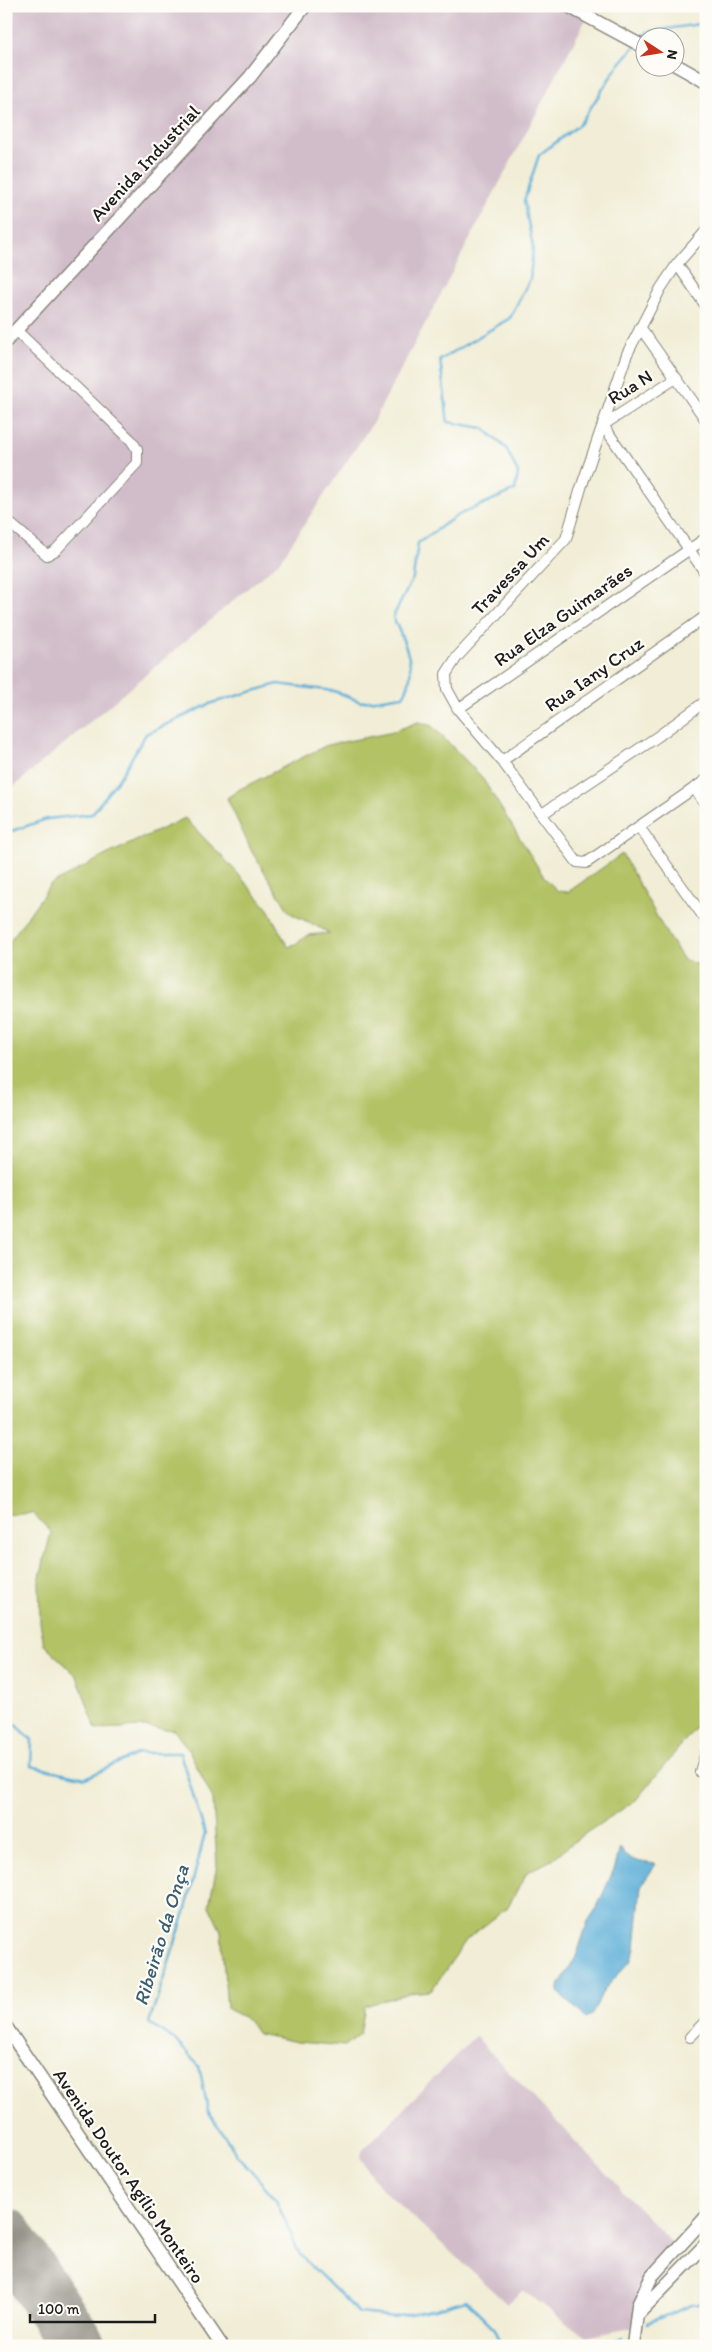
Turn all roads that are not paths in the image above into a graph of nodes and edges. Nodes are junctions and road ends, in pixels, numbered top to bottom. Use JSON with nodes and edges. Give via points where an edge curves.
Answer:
{"nodes":[{"id":1,"x":305,"y":6,"type":"edge"},
{"id":2,"x":568,"y":6,"type":"edge"},
{"id":3,"x":634,"y":43,"type":"edge"},
{"id":4,"x":684,"y":70,"type":"edge"},
{"id":5,"x":706,"y":82,"type":"edge"},
{"id":6,"x":706,"y":231,"type":"edge"},
{"id":7,"x":676,"y":264,"type":"junction"},
{"id":8,"x":706,"y":306,"type":"edge"},
{"id":9,"x":640,"y":327,"type":"junction"},
{"id":10,"x":16,"y":330,"type":"junction"},
{"id":11,"x":6,"y":341,"type":"edge"},
{"id":12,"x":676,"y":378,"type":"junction"},
{"id":13,"x":706,"y":420,"type":"edge"},
{"id":14,"x":603,"y":425,"type":"junction"},
{"id":15,"x":6,"y":520,"type":"edge"},
{"id":16,"x":706,"y":538,"type":"edge"},
{"id":17,"x":688,"y":550,"type":"junction"},
{"id":18,"x":706,"y":574,"type":"edge"},
{"id":19,"x":706,"y":616,"type":"edge"},
{"id":20,"x":706,"y":700,"type":"edge"},
{"id":21,"x":458,"y":709,"type":"junction"},
{"id":22,"x":502,"y":761,"type":"junction"},
{"id":23,"x":706,"y":780,"type":"edge"},
{"id":24,"x":694,"y":788,"type":"junction"},
{"id":25,"x":706,"y":805,"type":"edge"},
{"id":26,"x":542,"y":814,"type":"junction"},
{"id":27,"x":639,"y":827,"type":"junction"},
{"id":28,"x":706,"y":920,"type":"edge"},
{"id":29,"x":706,"y":1752,"type":"edge"},
{"id":30,"x":703,"y":1772,"type":"edge"},
{"id":31,"x":706,"y":2021,"type":"edge"},
{"id":32,"x":6,"y":2027,"type":"edge"},
{"id":33,"x":690,"y":2037,"type":"dead end"},
{"id":34,"x":706,"y":2217,"type":"edge"},
{"id":35,"x":706,"y":2244,"type":"edge"},
{"id":36,"x":636,"y":2316,"type":"junction"},
{"id":37,"x":222,"y":2346,"type":"edge"},
{"id":38,"x":633,"y":2346,"type":"edge"}],
"edges":[{"from":1,"to":10,"type":"street","name":"Avenida Industrial","via":[[250,77]]},
{"from":2,"to":3,"type":"street"},
{"from":4,"to":5,"type":"street"},
{"from":6,"to":7,"type":"street","name":"Travessa Um"},
{"from":7,"to":8,"type":"street"},
{"from":7,"to":9,"type":"street","name":"Travessa Um"},
{"from":9,"to":12,"type":"street"},
{"from":9,"to":14,"type":"street","name":"Travessa Um","via":[[627,354]]},
{"from":10,"to":11,"type":"street","name":"Avenida Industrial"},
{"from":10,"to":15,"type":"street","via":[[131,440],[137,449],[137,464],[56,550],[47,555]]},
{"from":12,"to":13,"type":"street"},
{"from":12,"to":14,"type":"street","name":"Rua N"},
{"from":14,"to":17,"type":"street"},
{"from":14,"to":21,"type":"street","name":"Travessa Um","via":[[566,539],[450,664],[446,674],[447,690]]},
{"from":16,"to":17,"type":"street","name":"Rua Elza Guimarães"},
{"from":17,"to":18,"type":"street"},
{"from":17,"to":21,"type":"street","name":"Rua Elza Guimarães"},
{"from":19,"to":22,"type":"street","name":"Rua Iany Cruz"},
{"from":20,"to":26,"type":"street"},
{"from":21,"to":22,"type":"street","name":"Travessa Um"},
{"from":22,"to":26,"type":"street","name":"Travessa Um"},
{"from":23,"to":24,"type":"street"},
{"from":24,"to":25,"type":"street"},
{"from":24,"to":27,"type":"street"},
{"from":26,"to":27,"type":"street","name":"Travessa Um","via":[[576,862],[581,864]]},
{"from":27,"to":28,"type":"street"},
{"from":29,"to":30,"type":"street"},
{"from":31,"to":33,"type":"street"},
{"from":32,"to":37,"type":"street","name":"Avenida Doutor Agílio Monteiro"},
{"from":34,"to":36,"type":"street","via":[[652,2276]]},
{"from":35,"to":36,"type":"street"},
{"from":36,"to":38,"type":"street"}]}
